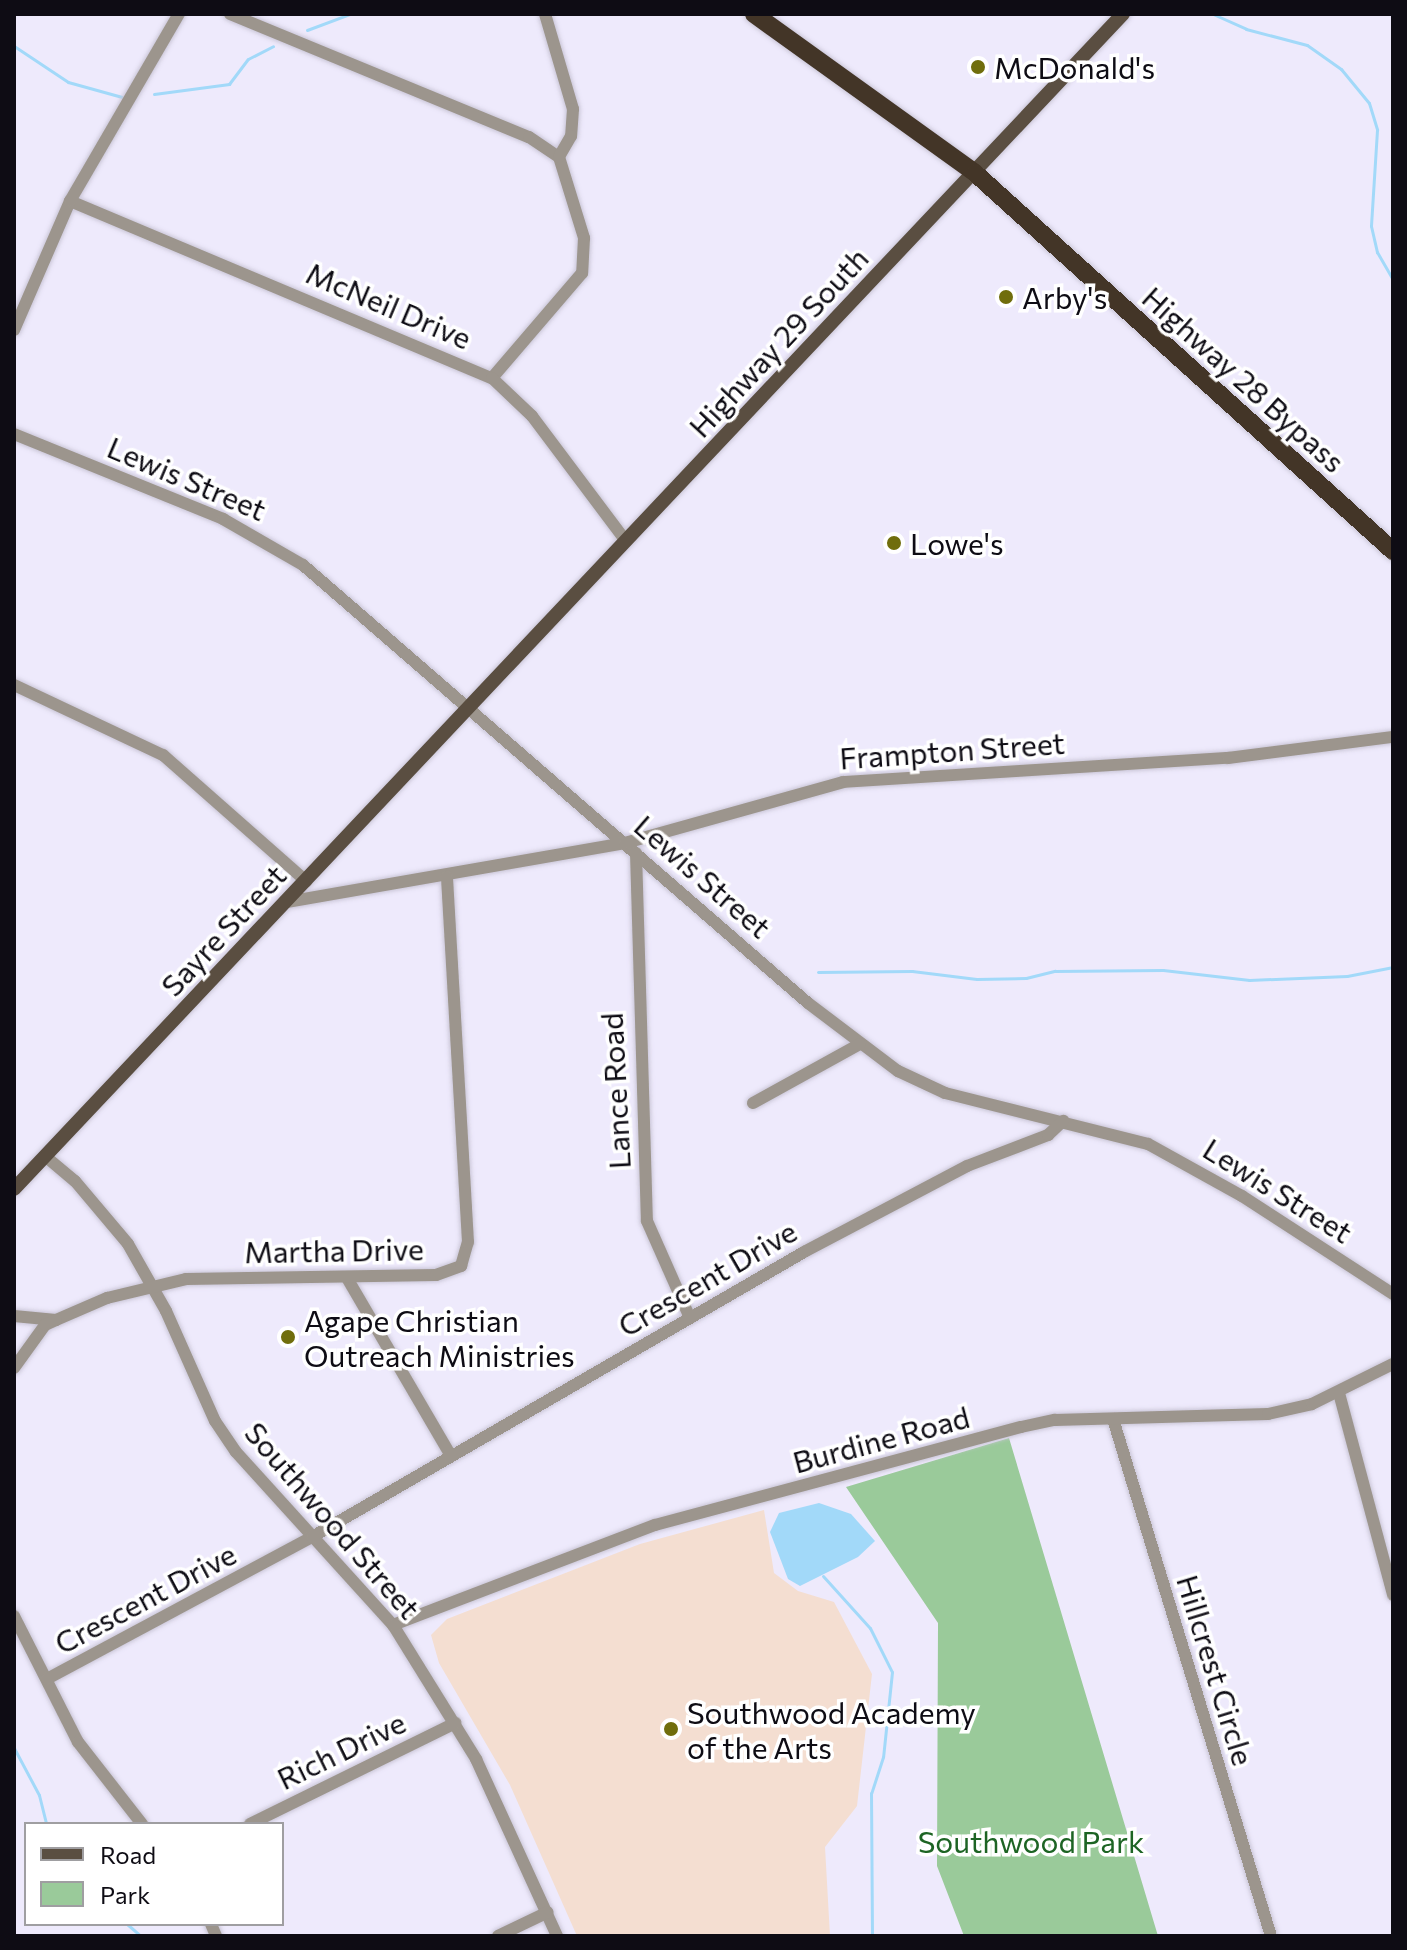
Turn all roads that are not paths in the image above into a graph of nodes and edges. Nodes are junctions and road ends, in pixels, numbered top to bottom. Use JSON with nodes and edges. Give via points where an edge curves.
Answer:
{"nodes":[{"id":1,"x":179,"y":14,"type":"edge"},
{"id":2,"x":230,"y":14,"type":"edge"},
{"id":3,"x":545,"y":14,"type":"edge"},
{"id":4,"x":754,"y":14,"type":"edge"},
{"id":5,"x":1123,"y":14,"type":"edge"},
{"id":6,"x":559,"y":157,"type":"junction"},
{"id":7,"x":975,"y":173,"type":"junction"},
{"id":8,"x":70,"y":201,"type":"junction"},
{"id":9,"x":14,"y":330,"type":"edge"},
{"id":10,"x":492,"y":378,"type":"junction"},
{"id":11,"x":14,"y":434,"type":"edge"},
{"id":12,"x":626,"y":541,"type":"junction"},
{"id":13,"x":1393,"y":551,"type":"edge"},
{"id":14,"x":14,"y":685,"type":"edge"},
{"id":15,"x":472,"y":707,"type":"junction"},
{"id":16,"x":1393,"y":737,"type":"edge"},
{"id":17,"x":625,"y":843,"type":"junction"},
{"id":18,"x":636,"y":853,"type":"junction"},
{"id":19,"x":447,"y":877,"type":"junction"},
{"id":20,"x":306,"y":881,"type":"junction"},
{"id":21,"x":287,"y":902,"type":"junction"},
{"id":22,"x":860,"y":1044,"type":"junction"},
{"id":23,"x":753,"y":1103,"type":"dead end"},
{"id":24,"x":1063,"y":1121,"type":"junction"},
{"id":25,"x":45,"y":1156,"type":"junction"},
{"id":26,"x":14,"y":1189,"type":"edge"},
{"id":27,"x":347,"y":1278,"type":"junction"},
{"id":28,"x":152,"y":1284,"type":"junction"},
{"id":29,"x":1393,"y":1294,"type":"edge"},
{"id":30,"x":14,"y":1316,"type":"edge"},
{"id":31,"x":690,"y":1318,"type":"junction"},
{"id":32,"x":56,"y":1320,"type":"junction"},
{"id":33,"x":1393,"y":1364,"type":"edge"},
{"id":34,"x":14,"y":1368,"type":"edge"},
{"id":35,"x":1339,"y":1393,"type":"junction"},
{"id":36,"x":1113,"y":1419,"type":"junction"},
{"id":37,"x":451,"y":1456,"type":"junction"},
{"id":38,"x":312,"y":1537,"type":"junction"},
{"id":39,"x":1393,"y":1595,"type":"edge"},
{"id":40,"x":14,"y":1616,"type":"edge"},
{"id":41,"x":393,"y":1625,"type":"junction"},
{"id":42,"x":47,"y":1679,"type":"junction"},
{"id":43,"x":455,"y":1723,"type":"junction"},
{"id":44,"x":140,"y":1822,"type":"edge"},
{"id":45,"x":254,"y":1822,"type":"edge"},
{"id":46,"x":548,"y":1912,"type":"junction"},
{"id":47,"x":498,"y":1936,"type":"edge"},
{"id":48,"x":557,"y":1936,"type":"edge"},
{"id":49,"x":1271,"y":1936,"type":"edge"}],
"edges":[{"from":1,"to":8,"type":"street"},
{"from":2,"to":6,"type":"street","via":[[529,137]]},
{"from":3,"to":6,"type":"street","via":[[573,109],[571,136]]},
{"from":4,"to":7,"type":"highway","name":"Highway 28 Bypass"},
{"from":5,"to":7,"type":"main road","name":"Highway 29 South"},
{"from":6,"to":10,"type":"street","via":[[584,238],[582,273]]},
{"from":7,"to":12,"type":"main road","name":"Highway 29 South"},
{"from":7,"to":13,"type":"highway","name":"Highway 28 Bypass"},
{"from":8,"to":9,"type":"street"},
{"from":8,"to":10,"type":"street","name":"McNeil Drive"},
{"from":10,"to":12,"type":"street","name":"McNeil Drive","via":[[532,416]]},
{"from":11,"to":15,"type":"street","name":"Lewis Street","via":[[223,519],[277,547],[333,587]]},
{"from":12,"to":15,"type":"main road","name":"Highway 29 South"},
{"from":14,"to":20,"type":"street","via":[[163,755]]},
{"from":15,"to":17,"type":"street","name":"Lewis Street"},
{"from":15,"to":20,"type":"main road","name":"Sayre Street"},
{"from":16,"to":17,"type":"street","name":"Frampton Street","via":[[1228,758],[843,782]]},
{"from":17,"to":18,"type":"street","name":"Lewis Street"},
{"from":17,"to":19,"type":"street","name":"Frampton Street"},
{"from":18,"to":22,"type":"street","name":"Lewis Street"},
{"from":18,"to":31,"type":"street","name":"Lance Road","via":[[647,1221]]},
{"from":19,"to":21,"type":"street","name":"Frampton Street"},
{"from":19,"to":27,"type":"street","name":"Martha Drive","via":[[468,1251],[461,1266],[436,1275]]},
{"from":20,"to":21,"type":"main road","name":"Sayre Street"},
{"from":21,"to":25,"type":"main road","name":"Sayre Street"},
{"from":22,"to":23,"type":"street"},
{"from":22,"to":24,"type":"street","name":"Lewis Street","via":[[945,1093]]},
{"from":24,"to":29,"type":"street","name":"Lewis Street","via":[[1175,1156]]},
{"from":24,"to":31,"type":"street","name":"Crescent Drive","via":[[1048,1135],[926,1186]]},
{"from":25,"to":26,"type":"main road","name":"Sayre Street"},
{"from":25,"to":28,"type":"street","name":"Southwood Street","via":[[97,1204]]},
{"from":27,"to":28,"type":"street","name":"Martha Drive","via":[[204,1278]]},
{"from":27,"to":37,"type":"street"},
{"from":28,"to":32,"type":"street","name":"Martha Drive"},
{"from":28,"to":38,"type":"street","name":"Southwood Street","via":[[215,1421]]},
{"from":30,"to":32,"type":"street","name":"Martha Drive"},
{"from":31,"to":37,"type":"street","name":"Crescent Drive"},
{"from":32,"to":34,"type":"street","via":[[45,1325]]},
{"from":33,"to":35,"type":"street","name":"Burdine Road"},
{"from":35,"to":36,"type":"street","name":"Burdine Road","via":[[1268,1414]]},
{"from":35,"to":39,"type":"street"},
{"from":36,"to":41,"type":"street","name":"Burdine Road","via":[[1055,1420],[1021,1427],[655,1525]]},
{"from":36,"to":49,"type":"street","name":"Hillcrest Circle"},
{"from":37,"to":38,"type":"street","name":"Crescent Drive"},
{"from":38,"to":41,"type":"street","name":"Southwood Street"},
{"from":38,"to":42,"type":"street","name":"Crescent Drive"},
{"from":40,"to":42,"type":"street"},
{"from":41,"to":43,"type":"street","name":"Southwood Street"},
{"from":42,"to":44,"type":"street","via":[[78,1742]]},
{"from":43,"to":45,"type":"street","name":"Rich Drive"},
{"from":43,"to":46,"type":"street","name":"Southwood Street"},
{"from":46,"to":47,"type":"street"},
{"from":46,"to":48,"type":"street","name":"Southwood Street"}]}
